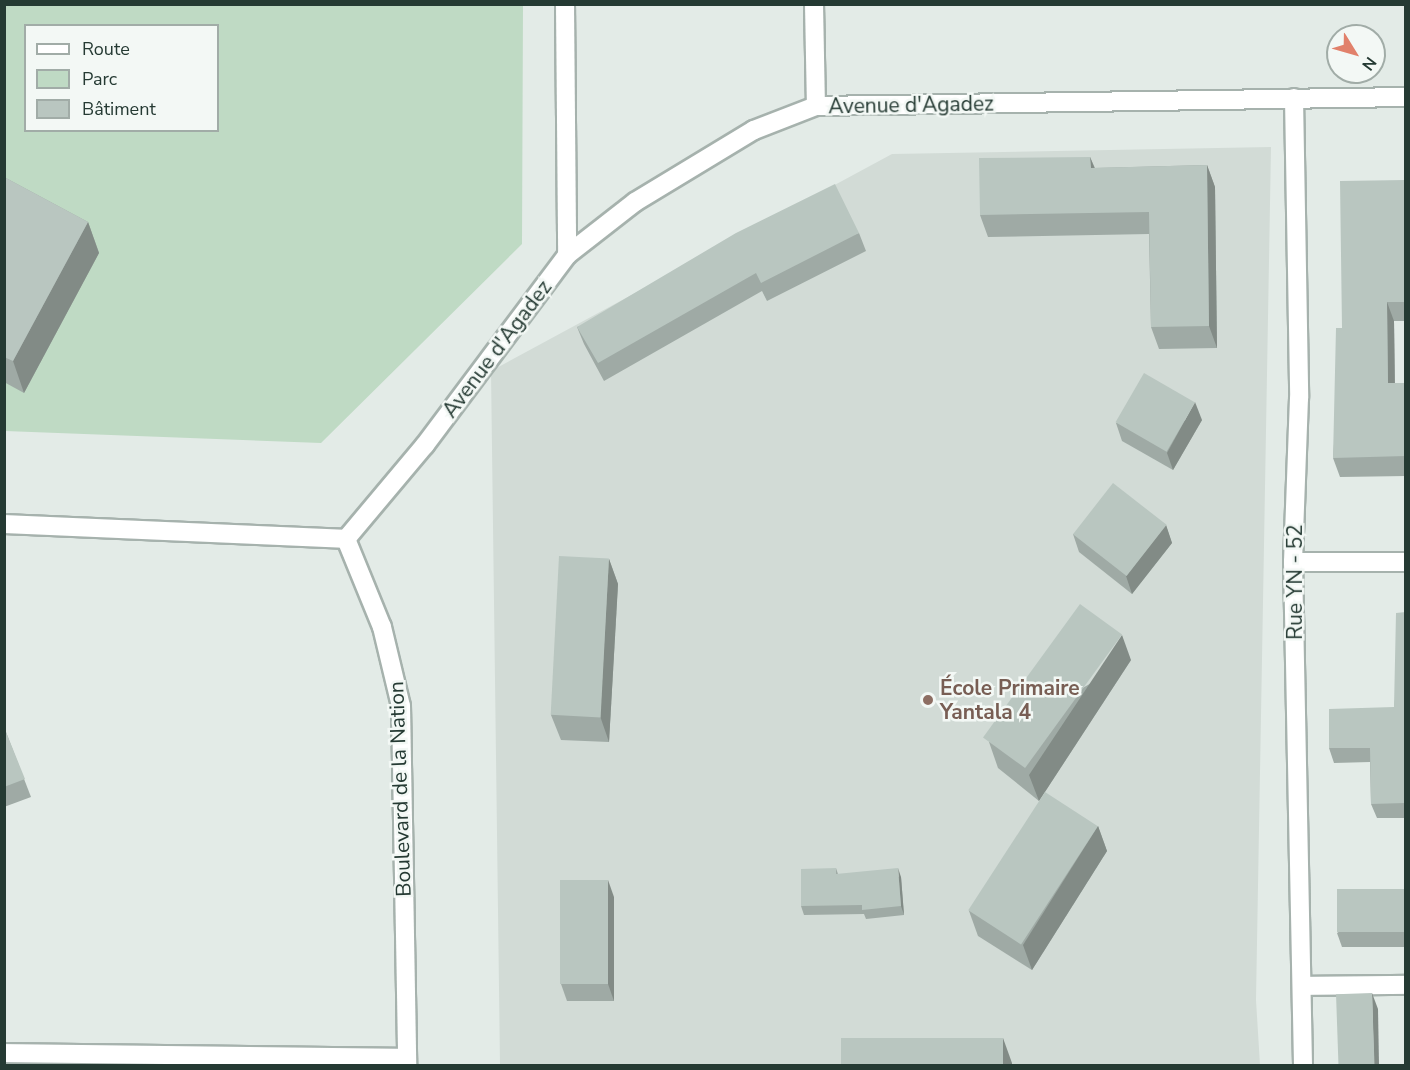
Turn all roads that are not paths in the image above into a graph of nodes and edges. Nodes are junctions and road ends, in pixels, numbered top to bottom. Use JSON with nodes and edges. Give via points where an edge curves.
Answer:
{"nodes":[{"id":1,"x":565,"y":4,"type":"edge"},
{"id":2,"x":814,"y":4,"type":"edge"},
{"id":3,"x":1406,"y":97,"type":"edge"},
{"id":4,"x":1294,"y":98,"type":"junction"},
{"id":5,"x":816,"y":106,"type":"junction"},
{"id":6,"x":567,"y":255,"type":"junction"},
{"id":7,"x":4,"y":524,"type":"edge"},
{"id":8,"x":346,"y":539,"type":"junction"},
{"id":9,"x":1293,"y":562,"type":"junction"},
{"id":10,"x":1406,"y":562,"type":"edge"},
{"id":11,"x":1406,"y":985,"type":"edge"},
{"id":12,"x":1302,"y":986,"type":"junction"},
{"id":13,"x":4,"y":1053,"type":"edge"},
{"id":14,"x":407,"y":1062,"type":"edge"},
{"id":15,"x":1303,"y":1065,"type":"edge"}],
"edges":[{"from":1,"to":6,"type":"street"},
{"from":2,"to":5,"type":"street"},
{"from":3,"to":4,"type":"street","name":"Avenue d'Agadez"},
{"from":4,"to":5,"type":"street","name":"Avenue d'Agadez"},
{"from":4,"to":9,"type":"street","name":"Rue YN - 52","via":[[1299,398]]},
{"from":5,"to":6,"type":"street","name":"Avenue d'Agadez","via":[[754,130],[692,165]]},
{"from":6,"to":8,"type":"street","name":"Avenue d'Agadez","via":[[425,445]]},
{"from":7,"to":8,"type":"street"},
{"from":8,"to":14,"type":"street","name":"Boulevard de la Nation","via":[[382,627],[400,706]]},
{"from":9,"to":10,"type":"street"},
{"from":9,"to":12,"type":"street","name":"Rue YN - 52"},
{"from":11,"to":12,"type":"street"},
{"from":12,"to":15,"type":"street","name":"Rue YN - 52"},
{"from":13,"to":14,"type":"street"}]}
